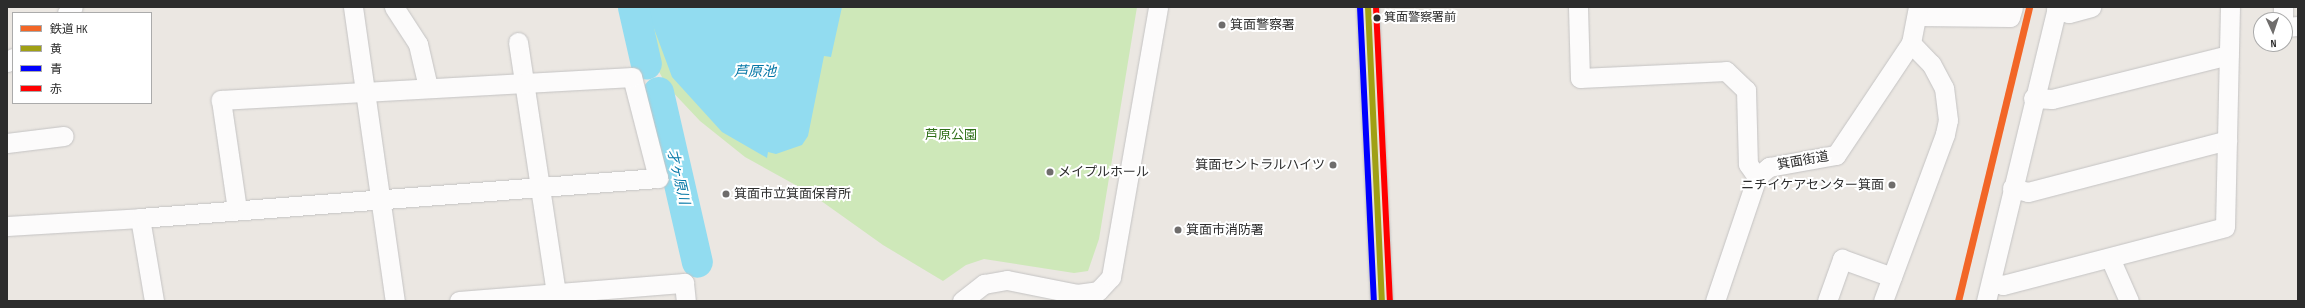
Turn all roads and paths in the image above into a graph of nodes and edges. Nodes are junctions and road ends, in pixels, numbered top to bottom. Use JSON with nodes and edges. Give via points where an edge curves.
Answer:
{"nodes":[{"id":1,"x":353,"y":7,"type":"edge"},
{"id":2,"x":394,"y":7,"type":"edge"},
{"id":3,"x":1158,"y":7,"type":"edge"},
{"id":4,"x":1368,"y":7,"type":"edge"},
{"id":5,"x":1578,"y":7,"type":"edge"},
{"id":6,"x":2013,"y":7,"type":"edge"},
{"id":7,"x":2091,"y":7,"type":"edge"},
{"id":8,"x":2230,"y":7,"type":"edge"},
{"id":9,"x":2056,"y":9,"type":"edge"},
{"id":10,"x":1918,"y":12,"type":"edge"},
{"id":11,"x":518,"y":42,"type":"dead end"},
{"id":12,"x":1911,"y":43,"type":"junction"},
{"id":13,"x":2229,"y":55,"type":"junction"},
{"id":14,"x":525,"y":83,"type":"junction"},
{"id":15,"x":428,"y":87,"type":"junction"},
{"id":16,"x":365,"y":91,"type":"junction"},
{"id":17,"x":2033,"y":98,"type":"junction"},
{"id":18,"x":64,"y":136,"type":"dead end"},
{"id":19,"x":2227,"y":140,"type":"junction"},
{"id":20,"x":7,"y":143,"type":"edge"},
{"id":21,"x":1757,"y":177,"type":"junction"},
{"id":22,"x":541,"y":186,"type":"junction"},
{"id":23,"x":2012,"y":188,"type":"junction"},
{"id":24,"x":379,"y":199,"type":"junction"},
{"id":25,"x":237,"y":210,"type":"junction"},
{"id":26,"x":140,"y":218,"type":"junction"},
{"id":27,"x":7,"y":226,"type":"edge"},
{"id":28,"x":2110,"y":258,"type":"junction"},
{"id":29,"x":1892,"y":277,"type":"junction"},
{"id":30,"x":1991,"y":282,"type":"junction"},
{"id":31,"x":556,"y":297,"type":"edge"},
{"id":32,"x":154,"y":301,"type":"edge"},
{"id":33,"x":395,"y":301,"type":"edge"},
{"id":34,"x":459,"y":301,"type":"edge"},
{"id":35,"x":686,"y":301,"type":"edge"},
{"id":36,"x":962,"y":301,"type":"edge"},
{"id":37,"x":1382,"y":301,"type":"edge"},
{"id":38,"x":1715,"y":301,"type":"edge"},
{"id":39,"x":1827,"y":301,"type":"edge"},
{"id":40,"x":1883,"y":301,"type":"edge"},
{"id":41,"x":1986,"y":301,"type":"edge"},
{"id":42,"x":2129,"y":301,"type":"edge"}],
"edges":[{"from":1,"to":16,"type":"street"},
{"from":2,"to":15,"type":"street","via":[[418,44]]},
{"from":3,"to":36,"type":"street","via":[[1111,277],[1098,291],[1077,294],[1007,280],[984,284]]},
{"from":4,"to":37,"type":"main road"},
{"from":5,"to":21,"type":"street","via":[[1580,78],[1726,70],[1746,90],[1748,164]]},
{"from":6,"to":10,"type":"street","via":[[2010,17]]},
{"from":7,"to":9,"type":"street","via":[[2068,13]]},
{"from":8,"to":13,"type":"street"},
{"from":9,"to":17,"type":"street"},
{"from":10,"to":12,"type":"street","name":"箕面街道"},
{"from":11,"to":14,"type":"street"},
{"from":12,"to":21,"type":"street","name":"箕面街道","via":[[1836,155],[1769,167]]},
{"from":12,"to":29,"type":"street","via":[[1931,64],[1944,88],[1948,120]]},
{"from":13,"to":17,"type":"street","via":[[2052,99]]},
{"from":13,"to":19,"type":"street"},
{"from":14,"to":15,"type":"street"},
{"from":14,"to":22,"type":"street"},
{"from":14,"to":22,"type":"street","via":[[632,77],[658,178]]},
{"from":15,"to":16,"type":"street"},
{"from":16,"to":24,"type":"street"},
{"from":16,"to":25,"type":"street","via":[[221,100]]},
{"from":17,"to":23,"type":"street"},
{"from":18,"to":20,"type":"street"},
{"from":19,"to":23,"type":"street","via":[[2028,192]]},
{"from":19,"to":28,"type":"street","via":[[2225,227]]},
{"from":21,"to":38,"type":"street"},
{"from":22,"to":24,"type":"street"},
{"from":22,"to":31,"type":"street"},
{"from":23,"to":30,"type":"street"},
{"from":24,"to":25,"type":"street"},
{"from":24,"to":33,"type":"street"},
{"from":25,"to":26,"type":"street"},
{"from":26,"to":27,"type":"street"},
{"from":26,"to":32,"type":"street"},
{"from":28,"to":30,"type":"street","via":[[2003,285]]},
{"from":28,"to":42,"type":"street"},
{"from":29,"to":39,"type":"street","via":[[1842,259]]},
{"from":29,"to":40,"type":"street"},
{"from":30,"to":41,"type":"street"},
{"from":31,"to":34,"type":"street"},
{"from":31,"to":35,"type":"street","via":[[684,283]]}]}
